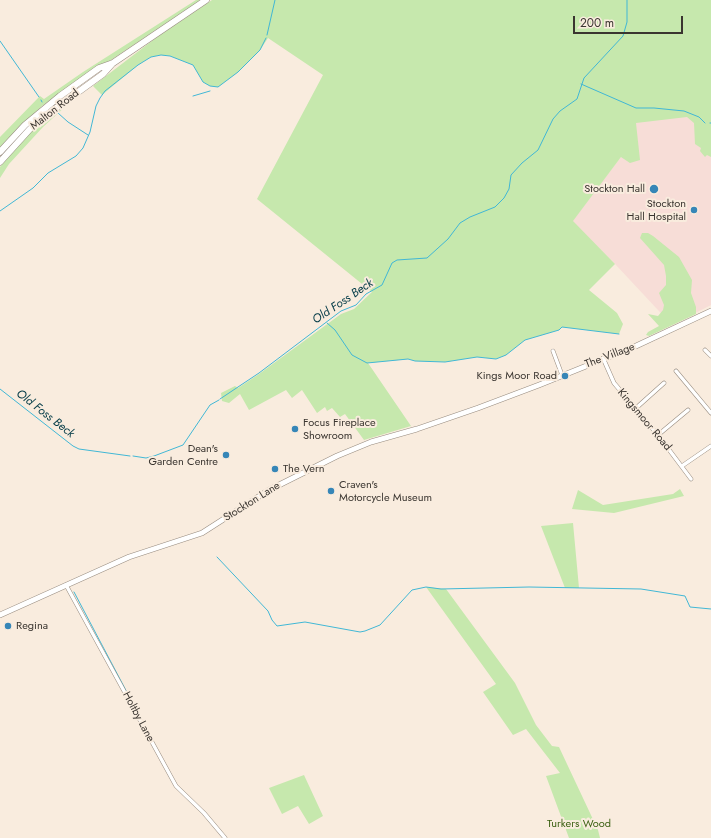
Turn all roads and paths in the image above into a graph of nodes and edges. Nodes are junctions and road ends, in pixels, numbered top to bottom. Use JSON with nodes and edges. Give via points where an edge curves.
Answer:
{"nodes":[{"id":1,"x":206,"y":0,"type":"edge"},
{"id":2,"x":113,"y":63,"type":"junction"},
{"id":3,"x":0,"y":152,"type":"edge"},
{"id":4,"x":0,"y":161,"type":"edge"},
{"id":5,"x":711,"y":311,"type":"edge"},
{"id":6,"x":706,"y":350,"type":"dead end"},
{"id":7,"x":553,"y":351,"type":"dead end"},
{"id":8,"x":711,"y":356,"type":"edge"},
{"id":9,"x":603,"y":358,"type":"junction"},
{"id":10,"x":676,"y":372,"type":"dead end"},
{"id":11,"x":562,"y":375,"type":"junction"},
{"id":12,"x":664,"y":383,"type":"dead end"},
{"id":13,"x":507,"y":397,"type":"joint"},
{"id":14,"x":635,"y":408,"type":"junction"},
{"id":15,"x":688,"y":410,"type":"dead end"},
{"id":16,"x":711,"y":413,"type":"edge"},
{"id":17,"x":658,"y":435,"type":"junction"},
{"id":18,"x":711,"y":446,"type":"edge"},
{"id":19,"x":682,"y":466,"type":"junction"},
{"id":20,"x":691,"y":479,"type":"dead end"},
{"id":21,"x":66,"y":585,"type":"junction"},
{"id":22,"x":0,"y":615,"type":"edge"},
{"id":23,"x":225,"y":838,"type":"edge"}],
"edges":[{"from":1,"to":2,"type":"highway","name":"Malton Road"},
{"from":2,"to":3,"type":"highway","name":"Malton Road","via":[[99,68],[42,110]]},
{"from":2,"to":4,"type":"highway","name":"Malton Road","via":[[103,74],[30,129]]},
{"from":5,"to":9,"type":"street","name":"The Village"},
{"from":6,"to":8,"type":"street"},
{"from":7,"to":11,"type":"street"},
{"from":9,"to":11,"type":"street","name":"The Village"},
{"from":9,"to":14,"type":"street","name":"Kingsmoor Road","via":[[614,383]]},
{"from":10,"to":16,"type":"street"},
{"from":11,"to":13,"type":"street","name":"The Village"},
{"from":12,"to":14,"type":"street"},
{"from":13,"to":21,"type":"street","name":"Stockton Lane","via":[[417,429],[371,442],[337,456],[269,490],[202,533],[145,551]]},
{"from":14,"to":17,"type":"street","name":"Kingsmoor Road"},
{"from":15,"to":17,"type":"street"},
{"from":17,"to":19,"type":"street","name":"Kingsmoor Road"},
{"from":18,"to":19,"type":"street"},
{"from":19,"to":20,"type":"street","name":"Kingsmoor Road"},
{"from":21,"to":22,"type":"street","name":"Stockton Lane"},
{"from":21,"to":23,"type":"street","name":"Holtby Lane","via":[[176,786]]}]}
